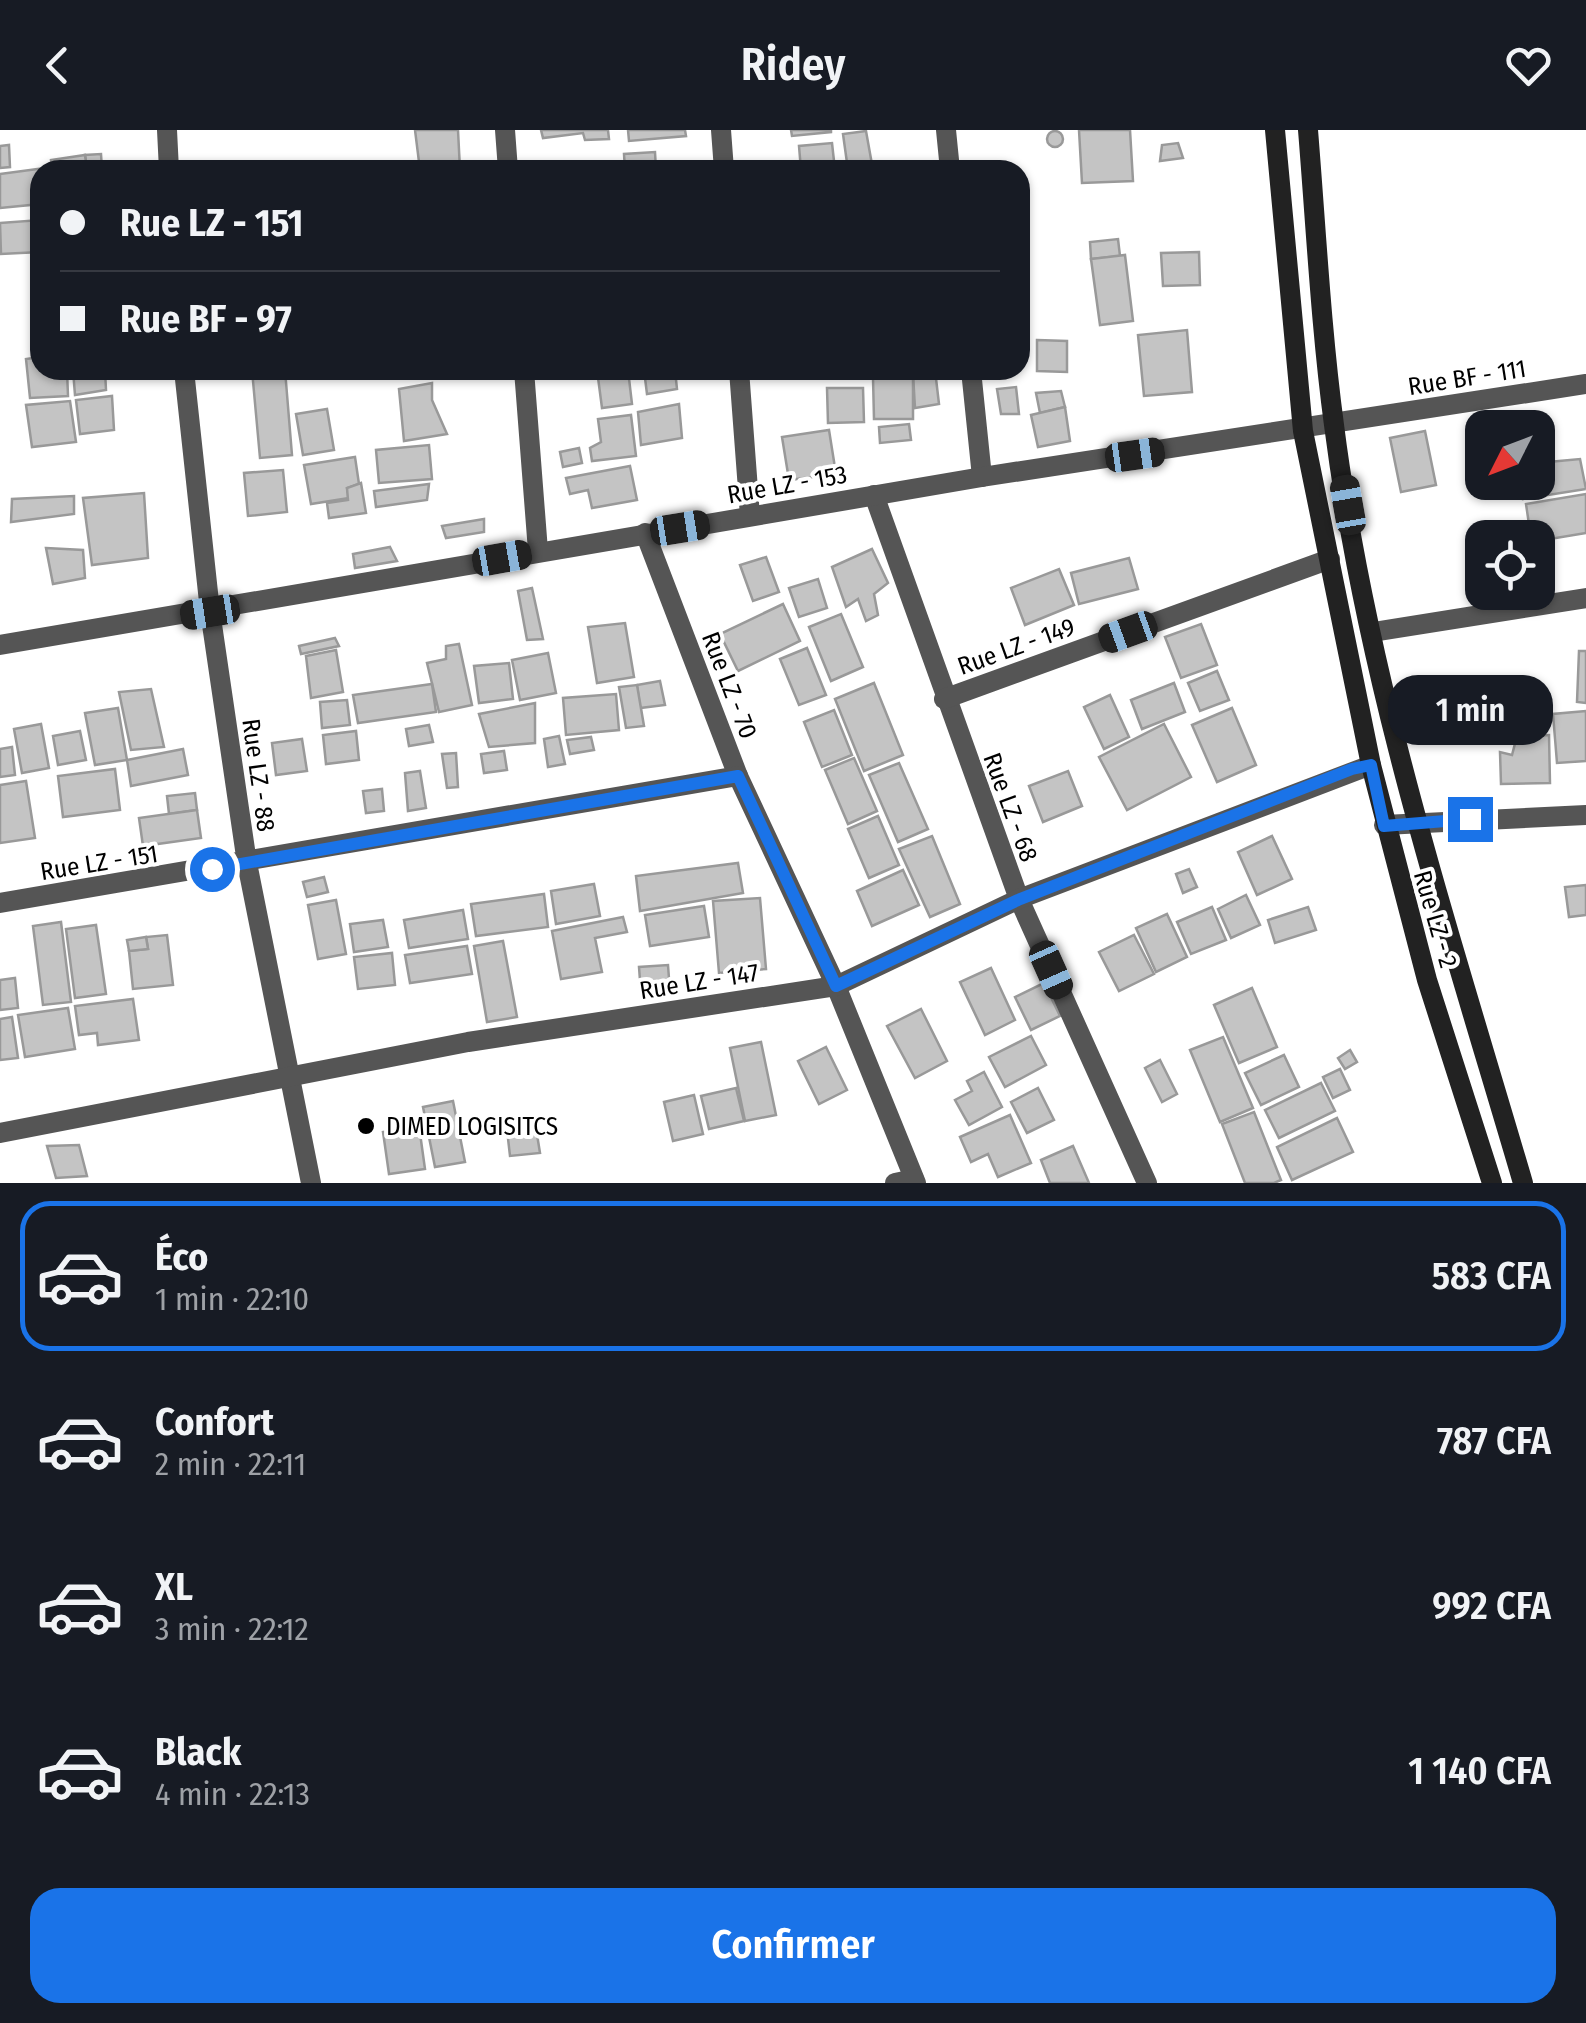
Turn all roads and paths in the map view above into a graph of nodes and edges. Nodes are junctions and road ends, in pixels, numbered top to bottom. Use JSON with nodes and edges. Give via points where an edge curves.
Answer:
{"nodes":[{"id":1,"x":167,"y":130,"type":"edge"},
{"id":2,"x":505,"y":130,"type":"edge"},
{"id":3,"x":721,"y":130,"type":"edge"},
{"id":4,"x":946,"y":130,"type":"edge"},
{"id":5,"x":1275,"y":130,"type":"edge"},
{"id":6,"x":1308,"y":130,"type":"edge"},
{"id":7,"x":168,"y":160,"type":"edge"},
{"id":8,"x":507,"y":160,"type":"edge"},
{"id":9,"x":723,"y":160,"type":"edge"},
{"id":10,"x":949,"y":160,"type":"edge"},
{"id":11,"x":185,"y":380,"type":"edge"},
{"id":12,"x":525,"y":380,"type":"edge"},
{"id":13,"x":740,"y":380,"type":"edge"},
{"id":14,"x":972,"y":380,"type":"edge"},
{"id":15,"x":1586,"y":384,"type":"edge"},
{"id":16,"x":1344,"y":422,"type":"junction"},
{"id":17,"x":1296,"y":432,"type":"junction"},
{"id":18,"x":982,"y":476,"type":"junction"},
{"id":19,"x":874,"y":495,"type":"junction"},
{"id":20,"x":750,"y":516,"type":"junction"},
{"id":21,"x":645,"y":534,"type":"junction"},
{"id":22,"x":538,"y":552,"type":"junction"},
{"id":23,"x":1330,"y":559,"type":"junction"},
{"id":24,"x":1586,"y":598,"type":"edge"},
{"id":25,"x":210,"y":612,"type":"junction"},
{"id":26,"x":1373,"y":632,"type":"junction"},
{"id":27,"x":0,"y":645,"type":"edge"},
{"id":28,"x":944,"y":699,"type":"junction"},
{"id":29,"x":1371,"y":765,"type":"junction"},
{"id":30,"x":738,"y":776,"type":"junction"},
{"id":31,"x":1586,"y":814,"type":"edge"},
{"id":32,"x":1416,"y":823,"type":"junction"},
{"id":33,"x":1384,"y":826,"type":"junction"},
{"id":34,"x":247,"y":863,"type":"junction"},
{"id":35,"x":1018,"y":900,"type":"junction"},
{"id":36,"x":0,"y":903,"type":"edge"},
{"id":37,"x":836,"y":986,"type":"junction"},
{"id":38,"x":290,"y":1077,"type":"junction"},
{"id":39,"x":0,"y":1133,"type":"edge"},
{"id":40,"x":908,"y":1182,"type":"edge"},
{"id":41,"x":312,"y":1183,"type":"edge"},
{"id":42,"x":1147,"y":1183,"type":"edge"},
{"id":43,"x":1492,"y":1183,"type":"edge"},
{"id":44,"x":1523,"y":1183,"type":"edge"}],
"edges":[{"from":1,"to":7,"type":"street"},
{"from":2,"to":8,"type":"street"},
{"from":3,"to":9,"type":"street"},
{"from":4,"to":10,"type":"street"},
{"from":5,"to":17,"type":"main road","name":"Rue LZ - 2"},
{"from":6,"to":16,"type":"main road","name":"Rue LZ - 2"},
{"from":11,"to":25,"type":"street","name":"Rue LZ - 88"},
{"from":12,"to":22,"type":"street"},
{"from":13,"to":20,"type":"street"},
{"from":14,"to":18,"type":"street"},
{"from":15,"to":16,"type":"street","name":"Rue BF - 111"},
{"from":16,"to":17,"type":"street","name":"Rue BF - 111"},
{"from":16,"to":26,"type":"main road","name":"Rue LZ - 2"},
{"from":17,"to":18,"type":"street","name":"Rue LZ - 153"},
{"from":17,"to":23,"type":"main road","name":"Rue LZ - 2"},
{"from":18,"to":19,"type":"street","name":"Rue LZ - 153"},
{"from":19,"to":20,"type":"street","name":"Rue LZ - 153"},
{"from":19,"to":28,"type":"street","name":"Rue LZ - 68"},
{"from":20,"to":21,"type":"street","name":"Rue LZ - 153"},
{"from":21,"to":22,"type":"street","name":"Rue LZ - 153"},
{"from":21,"to":30,"type":"street","name":"Rue LZ - 70"},
{"from":22,"to":25,"type":"street","name":"Rue LZ - 153"},
{"from":23,"to":28,"type":"street","name":"Rue LZ - 149"},
{"from":23,"to":29,"type":"main road","name":"Rue LZ - 2"},
{"from":24,"to":26,"type":"street"},
{"from":25,"to":27,"type":"street","name":"Rue LZ - 153"},
{"from":25,"to":34,"type":"street","name":"Rue LZ - 88"},
{"from":26,"to":32,"type":"main road","name":"Rue LZ - 2"},
{"from":28,"to":35,"type":"street","name":"Rue LZ - 68"},
{"from":29,"to":33,"type":"main road","name":"Rue LZ - 2"},
{"from":29,"to":35,"type":"street","name":"Rue LZ - 147"},
{"from":30,"to":34,"type":"street","name":"Rue LZ - 151"},
{"from":30,"to":37,"type":"street","name":"Rue LZ - 70"},
{"from":31,"to":32,"type":"street"},
{"from":32,"to":33,"type":"street"},
{"from":32,"to":44,"type":"main road","name":"Rue LZ - 2"},
{"from":33,"to":43,"type":"main road","name":"Rue LZ - 2"},
{"from":34,"to":36,"type":"street","name":"Rue LZ - 151"},
{"from":34,"to":38,"type":"street","name":"Rue LZ - 88"},
{"from":35,"to":37,"type":"street","name":"Rue LZ - 147"},
{"from":35,"to":42,"type":"street","name":"Rue LZ - 68"},
{"from":37,"to":38,"type":"street","name":"Rue LZ - 147","via":[[468,1042]]},
{"from":37,"to":40,"type":"street","name":"Rue LZ - 70"},
{"from":38,"to":39,"type":"street","name":"Rue LZ - 147"},
{"from":38,"to":41,"type":"street","name":"Rue LZ - 88"}]}
